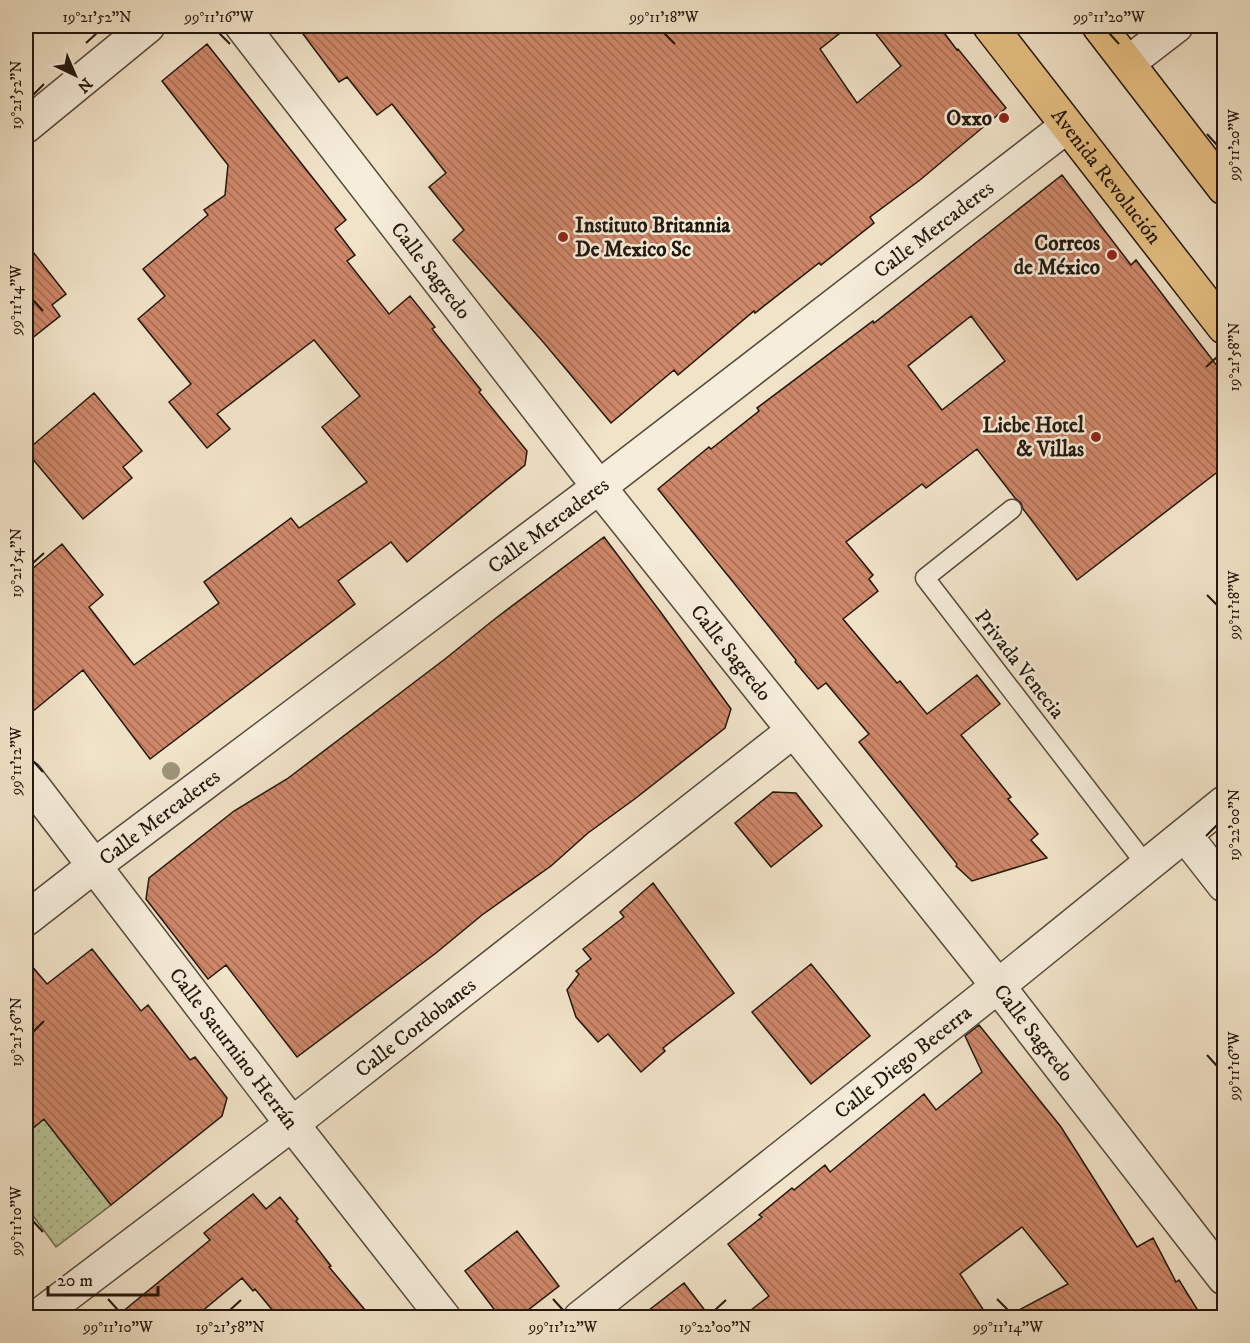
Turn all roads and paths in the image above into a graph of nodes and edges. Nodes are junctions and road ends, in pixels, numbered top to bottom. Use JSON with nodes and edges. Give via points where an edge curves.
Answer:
{"nodes":[{"id":1,"x":148,"y":26,"type":"edge"},
{"id":2,"x":242,"y":26,"type":"edge"},
{"id":3,"x":990,"y":26,"type":"edge"},
{"id":4,"x":1099,"y":26,"type":"edge"},
{"id":5,"x":1176,"y":26,"type":"edge"},
{"id":6,"x":1128,"y":63,"type":"junction"},
{"id":7,"x":26,"y":126,"type":"edge"},
{"id":8,"x":1067,"y":126,"type":"junction"},
{"id":9,"x":1224,"y":188,"type":"edge"},
{"id":10,"x":1224,"y":327,"type":"edge"},
{"id":11,"x":599,"y":487,"type":"junction"},
{"id":12,"x":1012,"y":509,"type":"dead end"},
{"id":13,"x":793,"y":731,"type":"junction"},
{"id":14,"x":26,"y":777,"type":"edge"},
{"id":15,"x":1224,"y":803,"type":"edge"},
{"id":16,"x":1185,"y":835,"type":"junction"},
{"id":17,"x":94,"y":866,"type":"junction"},
{"id":18,"x":1146,"y":866,"type":"junction"},
{"id":19,"x":1224,"y":885,"type":"edge"},
{"id":20,"x":26,"y":920,"type":"edge"},
{"id":21,"x":998,"y":986,"type":"junction"},
{"id":22,"x":292,"y":1124,"type":"junction"},
{"id":23,"x":1224,"y":1278,"type":"edge"},
{"id":24,"x":36,"y":1317,"type":"edge"},
{"id":25,"x":444,"y":1317,"type":"edge"},
{"id":26,"x":580,"y":1317,"type":"edge"}],
"edges":[{"from":1,"to":7,"type":"street"},
{"from":2,"to":11,"type":"street","name":"Calle Sagredo"},
{"from":3,"to":8,"type":"main road","name":"Avenida Revolución"},
{"from":4,"to":6,"type":"main road"},
{"from":5,"to":6,"type":"street"},
{"from":6,"to":9,"type":"main road"},
{"from":8,"to":10,"type":"main road","name":"Avenida Revolución"},
{"from":8,"to":11,"type":"street","name":"Calle Mercaderes"},
{"from":11,"to":13,"type":"street","name":"Calle Sagredo"},
{"from":11,"to":17,"type":"street","name":"Calle Mercaderes"},
{"from":12,"to":18,"type":"lane","name":"Privada Venecia","via":[[925,578]]},
{"from":13,"to":21,"type":"street","name":"Calle Sagredo"},
{"from":13,"to":22,"type":"street","name":"Calle Cordobanes"},
{"from":14,"to":17,"type":"street","name":"Calle Saturnino Herrán"},
{"from":15,"to":16,"type":"street","name":"Calle Diego Becerra"},
{"from":16,"to":18,"type":"street","name":"Calle Diego Becerra"},
{"from":16,"to":19,"type":"street"},
{"from":17,"to":20,"type":"street","name":"Calle Mercaderes"},
{"from":17,"to":22,"type":"street","name":"Calle Saturnino Herrán"},
{"from":18,"to":21,"type":"street","name":"Calle Diego Becerra"},
{"from":21,"to":23,"type":"street","name":"Calle Sagredo"},
{"from":21,"to":26,"type":"street","name":"Calle Diego Becerra"},
{"from":22,"to":24,"type":"street","name":"Calle Cordobanes"},
{"from":22,"to":25,"type":"street","name":"Calle Saturnino Herrán"}]}
